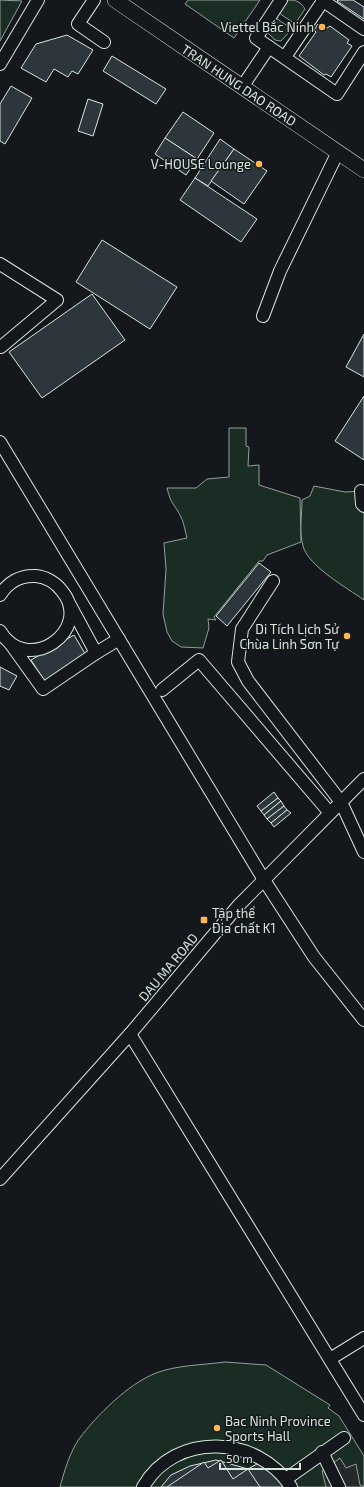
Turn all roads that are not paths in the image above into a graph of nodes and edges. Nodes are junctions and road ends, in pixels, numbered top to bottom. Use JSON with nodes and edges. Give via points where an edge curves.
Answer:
{"nodes":[{"id":1,"x":38,"y":0,"type":"edge"},
{"id":2,"x":94,"y":0,"type":"edge"},
{"id":3,"x":115,"y":0,"type":"edge"},
{"id":4,"x":280,"y":0,"type":"edge"},
{"id":5,"x":323,"y":0,"type":"edge"},
{"id":6,"x":364,"y":29,"type":"edge"},
{"id":7,"x":104,"y":42,"type":"dead end"},
{"id":8,"x":269,"y":47,"type":"junction"},
{"id":9,"x":364,"y":52,"type":"edge"},
{"id":10,"x":285,"y":57,"type":"junction"},
{"id":11,"x":0,"y":64,"type":"edge"},
{"id":12,"x":242,"y":86,"type":"junction"},
{"id":13,"x":338,"y":152,"type":"junction"},
{"id":14,"x":364,"y":170,"type":"edge"},
{"id":15,"x":0,"y":264,"type":"edge"},
{"id":16,"x":263,"y":316,"type":"dead end"},
{"id":17,"x":1,"y":347,"type":"edge"},
{"id":18,"x":0,"y":442,"type":"edge"},
{"id":19,"x":362,"y":491,"type":"dead end"},
{"id":20,"x":364,"y":506,"type":"edge"},
{"id":21,"x":273,"y":581,"type":"dead end"},
{"id":22,"x":0,"y":595,"type":"edge"},
{"id":23,"x":68,"y":602,"type":"junction"},
{"id":24,"x":4,"y":636,"type":"edge"},
{"id":25,"x":119,"y":639,"type":"junction"},
{"id":26,"x":96,"y":652,"type":"junction"},
{"id":27,"x":162,"y":690,"type":"dead end"},
{"id":28,"x":364,"y":779,"type":"edge"},
{"id":29,"x":341,"y":802,"type":"junction"},
{"id":30,"x":330,"y":814,"type":"junction"},
{"id":31,"x":364,"y":852,"type":"edge"},
{"id":32,"x":264,"y":880,"type":"junction"},
{"id":33,"x":364,"y":1020,"type":"edge"},
{"id":34,"x":130,"y":1034,"type":"junction"},
{"id":35,"x":0,"y":1179,"type":"edge"},
{"id":36,"x":364,"y":1338,"type":"edge"},
{"id":37,"x":330,"y":1359,"type":"junction"},
{"id":38,"x":364,"y":1415,"type":"edge"},
{"id":39,"x":344,"y":1438,"type":"dead end"},
{"id":40,"x":322,"y":1452,"type":"junction"},
{"id":41,"x":289,"y":1483,"type":"edge"},
{"id":42,"x":143,"y":1487,"type":"edge"},
{"id":43,"x":339,"y":1487,"type":"edge"}],
"edges":[{"from":1,"to":11,"type":"street"},
{"from":2,"to":7,"type":"street","via":[[78,24]]},
{"from":3,"to":12,"type":"main road","name":"TRAN HUNG DAO ROAD"},
{"from":4,"to":8,"type":"street","via":[[256,38]]},
{"from":5,"to":6,"type":"street"},
{"from":5,"to":10,"type":"street"},
{"from":8,"to":10,"type":"street"},
{"from":8,"to":12,"type":"street"},
{"from":9,"to":10,"type":"street","via":[[337,94]]},
{"from":12,"to":13,"type":"main road","name":"TRAN HUNG DAO ROAD"},
{"from":13,"to":14,"type":"main road","name":"TRAN HUNG DAO ROAD"},
{"from":13,"to":16,"type":"street","via":[[280,271]]},
{"from":15,"to":17,"type":"street","via":[[57,300]]},
{"from":18,"to":25,"type":"street"},
{"from":19,"to":20,"type":"street"},
{"from":21,"to":29,"type":"street","via":[[242,629],[238,662],[248,681]]},
{"from":22,"to":23,"type":"street","via":[[10,583],[19,578],[39,576],[57,585]]},
{"from":23,"to":24,"type":"street","via":[[70,614],[67,627],[60,638],[50,646],[31,650],[18,648]]},
{"from":23,"to":26,"type":"street"},
{"from":24,"to":26,"type":"street","via":[[43,689]]},
{"from":25,"to":26,"type":"street"},
{"from":25,"to":32,"type":"street"},
{"from":27,"to":30,"type":"street","via":[[199,660]]},
{"from":28,"to":29,"type":"street","name":"DAU MA ROAD"},
{"from":29,"to":30,"type":"street","name":"DAU MA ROAD"},
{"from":29,"to":31,"type":"street"},
{"from":30,"to":32,"type":"street","name":"DAU MA ROAD"},
{"from":32,"to":33,"type":"street","via":[[314,957]]},
{"from":32,"to":34,"type":"street","name":"DAU MA ROAD","via":[[238,906]]},
{"from":34,"to":35,"type":"street","name":"DAU MA ROAD"},
{"from":34,"to":37,"type":"street"},
{"from":36,"to":37,"type":"street"},
{"from":37,"to":38,"type":"street"},
{"from":39,"to":40,"type":"street"},
{"from":40,"to":41,"type":"street"},
{"from":40,"to":43,"type":"street"},
{"from":41,"to":42,"type":"street","via":[[271,1464],[254,1454],[234,1447],[214,1446],[193,1449],[174,1457],[158,1469]]}]}
